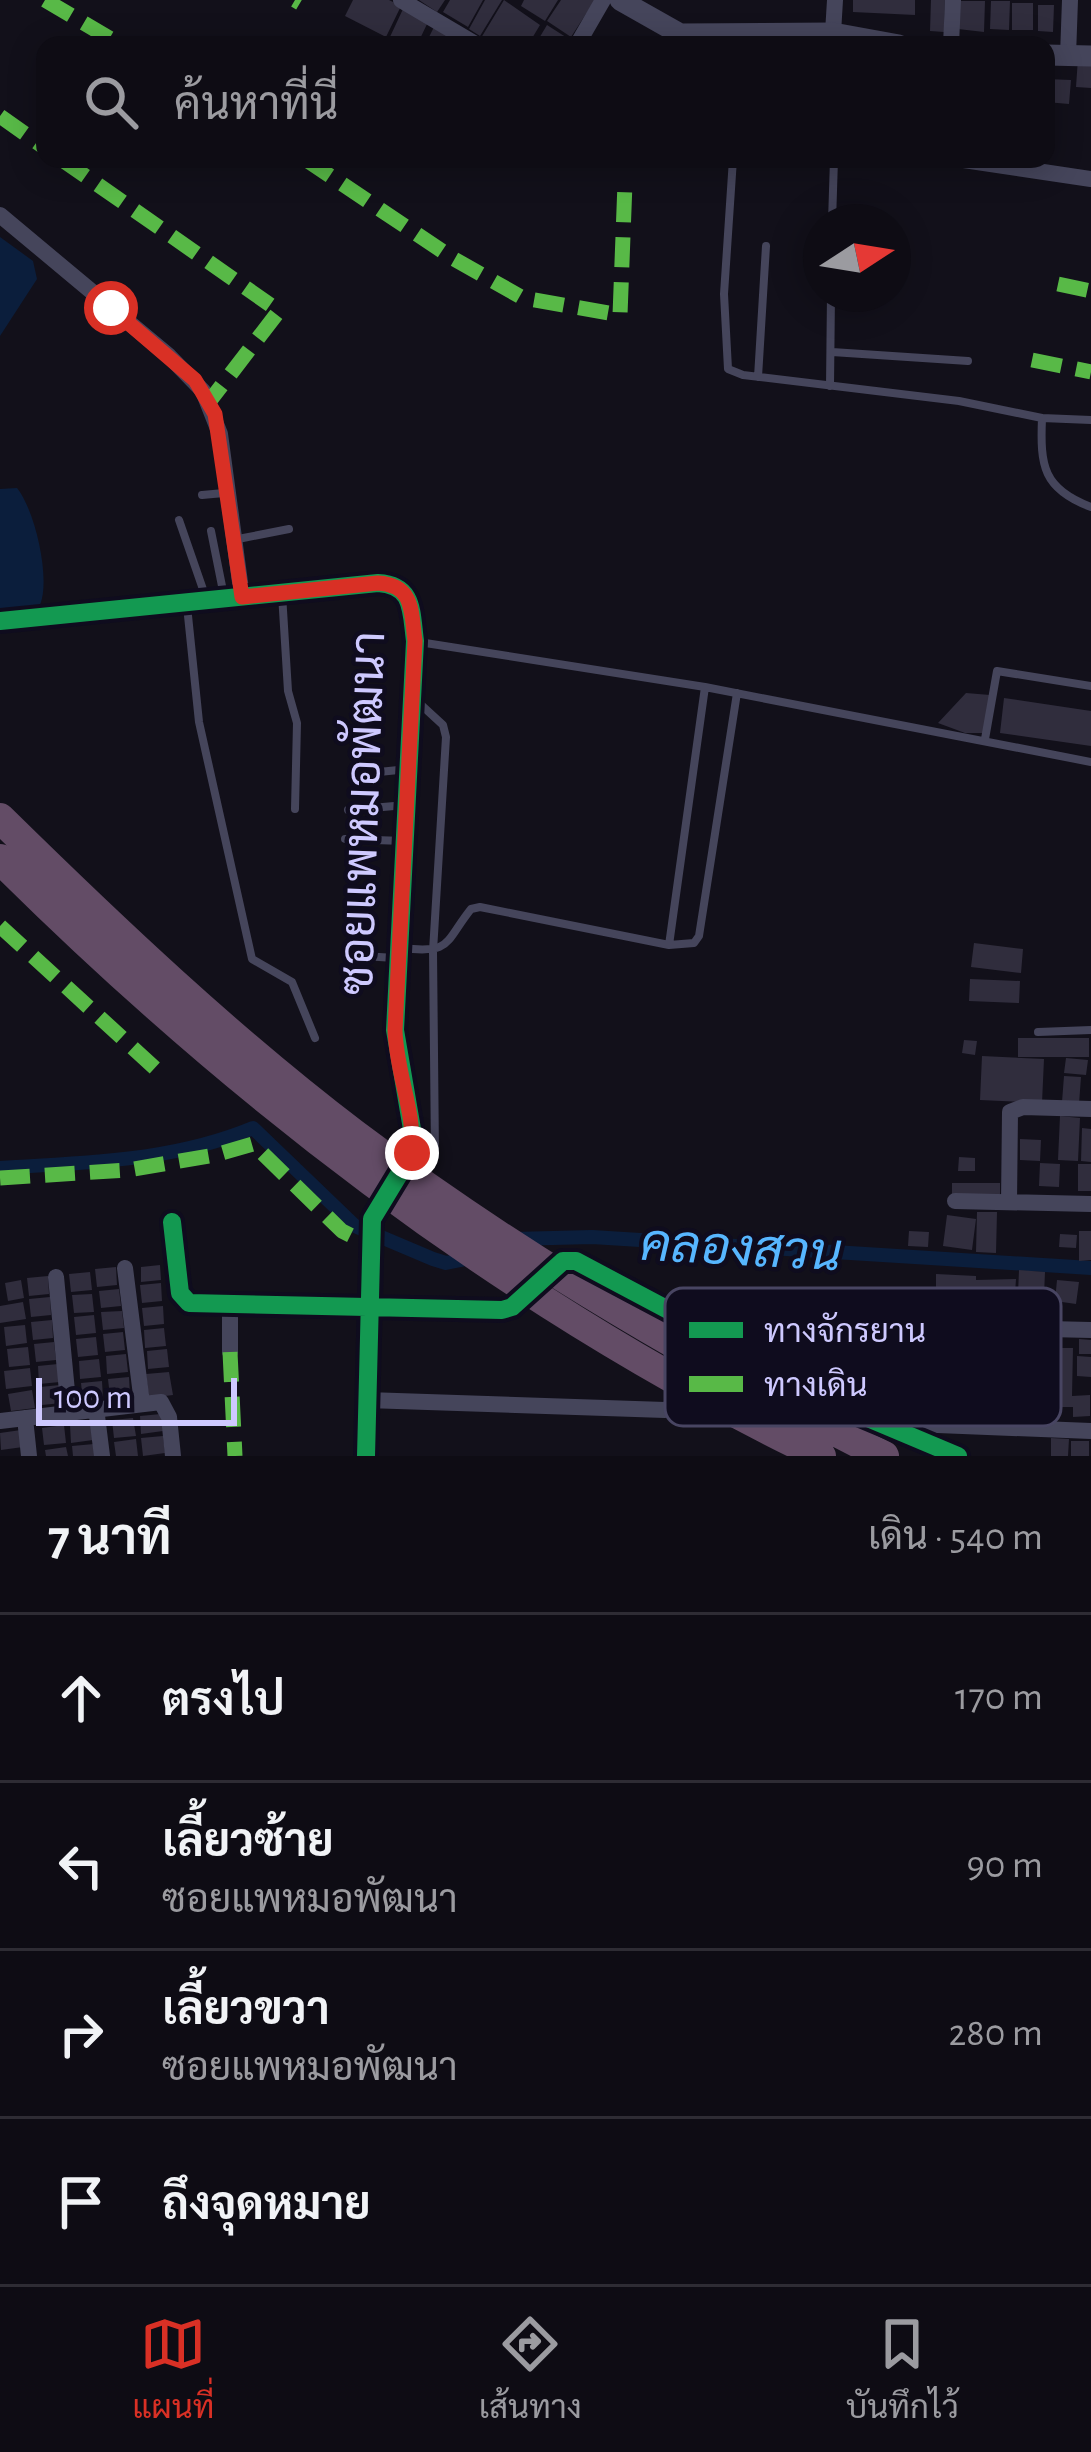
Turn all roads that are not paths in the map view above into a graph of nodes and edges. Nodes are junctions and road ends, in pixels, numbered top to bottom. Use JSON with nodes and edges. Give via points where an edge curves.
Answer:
{"nodes":[{"id":1,"x":403,"y":0,"type":"edge"},
{"id":2,"x":603,"y":0,"type":"edge"},
{"id":3,"x":620,"y":0,"type":"edge"},
{"id":4,"x":835,"y":0,"type":"edge"},
{"id":5,"x":953,"y":0,"type":"edge"},
{"id":6,"x":1070,"y":0,"type":"edge"},
{"id":7,"x":833,"y":33,"type":"junction"},
{"id":8,"x":462,"y":36,"type":"edge"},
{"id":9,"x":582,"y":36,"type":"edge"},
{"id":10,"x":850,"y":36,"type":"edge"},
{"id":11,"x":951,"y":36,"type":"edge"},
{"id":12,"x":1068,"y":56,"type":"edge"},
{"id":13,"x":732,"y":168,"type":"edge"},
{"id":14,"x":834,"y":168,"type":"edge"},
{"id":15,"x":1020,"y":168,"type":"edge"},
{"id":16,"x":1091,"y":178,"type":"edge"},
{"id":17,"x":833,"y":204,"type":"edge"},
{"id":18,"x":0,"y":214,"type":"edge"},
{"id":19,"x":766,"y":246,"type":"dead end"},
{"id":20,"x":831,"y":312,"type":"edge"},
{"id":21,"x":832,"y":352,"type":"junction"},
{"id":22,"x":968,"y":362,"type":"dead end"},
{"id":23,"x":758,"y":377,"type":"junction"},
{"id":24,"x":830,"y":386,"type":"junction"},
{"id":25,"x":1042,"y":418,"type":"junction"},
{"id":26,"x":1091,"y":420,"type":"edge"},
{"id":27,"x":228,"y":492,"type":"junction"},
{"id":28,"x":202,"y":495,"type":"dead end"},
{"id":29,"x":1091,"y":507,"type":"edge"},
{"id":30,"x":179,"y":520,"type":"dead end"},
{"id":31,"x":290,"y":530,"type":"dead end"},
{"id":32,"x":211,"y":531,"type":"dead end"},
{"id":33,"x":234,"y":539,"type":"junction"},
{"id":34,"x":282,"y":592,"type":"junction"},
{"id":35,"x":215,"y":599,"type":"junction"},
{"id":36,"x":0,"y":621,"type":"edge"},
{"id":37,"x":415,"y":641,"type":"junction"},
{"id":38,"x":1091,"y":686,"type":"edge"},
{"id":39,"x":705,"y":687,"type":"junction"},
{"id":40,"x":737,"y":693,"type":"junction"},
{"id":41,"x":412,"y":697,"type":"junction"},
{"id":42,"x":985,"y":739,"type":"junction"},
{"id":43,"x":1091,"y":762,"type":"edge"},
{"id":44,"x":410,"y":769,"type":"junction"},
{"id":45,"x":380,"y":772,"type":"dead end"},
{"id":46,"x":408,"y":805,"type":"junction"},
{"id":47,"x":295,"y":809,"type":"dead end"},
{"id":48,"x":348,"y":810,"type":"dead end"},
{"id":49,"x":0,"y":818,"type":"edge"},
{"id":50,"x":345,"y":839,"type":"dead end"},
{"id":51,"x":406,"y":841,"type":"junction"},
{"id":52,"x":0,"y":860,"type":"edge"},
{"id":53,"x":365,"y":941,"type":"dead end"},
{"id":54,"x":669,"y":945,"type":"junction"},
{"id":55,"x":433,"y":951,"type":"junction"},
{"id":56,"x":400,"y":953,"type":"junction"},
{"id":57,"x":1091,"y":1030,"type":"edge"},
{"id":58,"x":1038,"y":1032,"type":"dead end"},
{"id":59,"x":315,"y":1038,"type":"dead end"},
{"id":60,"x":1091,"y":1109,"type":"edge"},
{"id":61,"x":435,"y":1155,"type":"dead end"},
{"id":62,"x":956,"y":1201,"type":"dead end"},
{"id":63,"x":1009,"y":1202,"type":"junction"},
{"id":64,"x":1091,"y":1204,"type":"edge"},
{"id":65,"x":172,"y":1222,"type":"dead end"},
{"id":66,"x":371,"y":1230,"type":"joint"},
{"id":67,"x":125,"y":1268,"type":"dead end"},
{"id":68,"x":56,"y":1276,"type":"dead end"},
{"id":69,"x":230,"y":1304,"type":"junction"},
{"id":70,"x":370,"y":1308,"type":"junction"},
{"id":71,"x":665,"y":1308,"type":"edge"},
{"id":72,"x":1061,"y":1329,"type":"edge"},
{"id":73,"x":1091,"y":1330,"type":"edge"},
{"id":74,"x":665,"y":1337,"type":"edge"},
{"id":75,"x":230,"y":1352,"type":"dead end"},
{"id":76,"x":665,"y":1374,"type":"edge"},
{"id":77,"x":367,"y":1400,"type":"junction"},
{"id":78,"x":142,"y":1403,"type":"junction"},
{"id":79,"x":96,"y":1408,"type":"junction"},
{"id":80,"x":665,"y":1409,"type":"edge"},
{"id":81,"x":69,"y":1412,"type":"junction"},
{"id":82,"x":25,"y":1418,"type":"junction"},
{"id":83,"x":0,"y":1420,"type":"edge"},
{"id":84,"x":763,"y":1426,"type":"edge"},
{"id":85,"x":829,"y":1426,"type":"edge"},
{"id":86,"x":884,"y":1426,"type":"edge"},
{"id":87,"x":957,"y":1426,"type":"edge"},
{"id":88,"x":1091,"y":1431,"type":"edge"},
{"id":89,"x":29,"y":1456,"type":"edge"},
{"id":90,"x":102,"y":1456,"type":"edge"},
{"id":91,"x":173,"y":1456,"type":"edge"},
{"id":92,"x":366,"y":1456,"type":"edge"},
{"id":93,"x":820,"y":1456,"type":"edge"},
{"id":94,"x":884,"y":1456,"type":"edge"},
{"id":95,"x":958,"y":1456,"type":"edge"}],
"edges":[{"from":1,"to":8,"type":"street"},
{"from":2,"to":9,"type":"street"},
{"from":3,"to":7,"type":"street","via":[[680,34]]},
{"from":4,"to":7,"type":"street"},
{"from":5,"to":11,"type":"street"},
{"from":6,"to":12,"type":"street"},
{"from":7,"to":10,"type":"street"},
{"from":13,"to":23,"type":"lane","via":[[725,356],[728,369]]},
{"from":14,"to":17,"type":"lane"},
{"from":15,"to":16,"type":"street"},
{"from":18,"to":27,"type":"street","via":[[195,380],[215,414]]},
{"from":19,"to":23,"type":"lane"},
{"from":20,"to":21,"type":"lane"},
{"from":21,"to":22,"type":"lane"},
{"from":21,"to":24,"type":"lane"},
{"from":23,"to":24,"type":"lane"},
{"from":24,"to":25,"type":"lane"},
{"from":25,"to":26,"type":"lane"},
{"from":25,"to":29,"type":"lane","via":[[1051,482]]},
{"from":27,"to":28,"type":"lane"},
{"from":27,"to":33,"type":"street"},
{"from":30,"to":35,"type":"lane"},
{"from":31,"to":33,"type":"lane"},
{"from":32,"to":35,"type":"lane"},
{"from":33,"to":35,"type":"street"},
{"from":34,"to":35,"type":"street","name":"ซอยแพหมอพัฒนา"},
{"from":34,"to":37,"type":"street","name":"ซอยแพหมอพัฒนา","via":[[394,584],[410,599]]},
{"from":34,"to":47,"type":"lane","via":[[296,723]]},
{"from":35,"to":36,"type":"street","name":"ซอยแพหมอพัฒนา"},
{"from":35,"to":59,"type":"lane","via":[[202,740],[252,959],[292,982]]},
{"from":37,"to":39,"type":"lane"},
{"from":37,"to":41,"type":"street","name":"ซอยแพหมอพัฒนา"},
{"from":38,"to":42,"type":"lane","via":[[997,671]]},
{"from":39,"to":40,"type":"lane"},
{"from":39,"to":54,"type":"lane"},
{"from":40,"to":42,"type":"lane"},
{"from":40,"to":54,"type":"lane","via":[[699,936],[687,946]]},
{"from":41,"to":44,"type":"street","name":"ซอยแพหมอพัฒนา"},
{"from":41,"to":55,"type":"lane","via":[[446,737]]},
{"from":42,"to":43,"type":"lane"},
{"from":44,"to":45,"type":"lane"},
{"from":44,"to":46,"type":"street","name":"ซอยแพหมอพัฒนา"},
{"from":46,"to":48,"type":"lane"},
{"from":46,"to":51,"type":"street","name":"ซอยแพหมอพัฒนา"},
{"from":49,"to":74,"type":"highway","bridge":true,"via":[[280,1074],[465,1214]]},
{"from":50,"to":51,"type":"lane"},
{"from":51,"to":56,"type":"street","name":"ซอยแพหมอพัฒนา"},
{"from":52,"to":76,"type":"highway","bridge":true,"via":[[254,1092],[455,1245]]},
{"from":53,"to":56,"type":"lane","via":[[366,958]]},
{"from":54,"to":55,"type":"lane","via":[[480,907]]},
{"from":55,"to":56,"type":"lane"},
{"from":55,"to":61,"type":"lane"},
{"from":56,"to":66,"type":"street","name":"ซอยแพหมอพัฒนา","via":[[395,1050],[412,1153]]},
{"from":57,"to":58,"type":"lane"},
{"from":60,"to":63,"type":"street","via":[[1010,1112]]},
{"from":62,"to":63,"type":"street"},
{"from":63,"to":64,"type":"street"},
{"from":65,"to":69,"type":"street","via":[[183,1300]]},
{"from":66,"to":70,"type":"street"},
{"from":67,"to":78,"type":"street"},
{"from":68,"to":81,"type":"street"},
{"from":69,"to":70,"type":"street"},
{"from":69,"to":75,"type":"street"},
{"from":70,"to":71,"type":"street","via":[[512,1307],[570,1259]]},
{"from":70,"to":77,"type":"street"},
{"from":72,"to":73,"type":"street"},
{"from":77,"to":80,"type":"street"},
{"from":77,"to":92,"type":"street"},
{"from":78,"to":79,"type":"street"},
{"from":78,"to":91,"type":"street","via":[[166,1407]]},
{"from":79,"to":81,"type":"street"},
{"from":79,"to":90,"type":"street"},
{"from":81,"to":82,"type":"street"},
{"from":82,"to":83,"type":"street"},
{"from":82,"to":89,"type":"street"},
{"from":84,"to":93,"type":"highway","bridge":true},
{"from":85,"to":94,"type":"highway","bridge":true},
{"from":86,"to":95,"type":"street"},
{"from":87,"to":88,"type":"street"}]}
